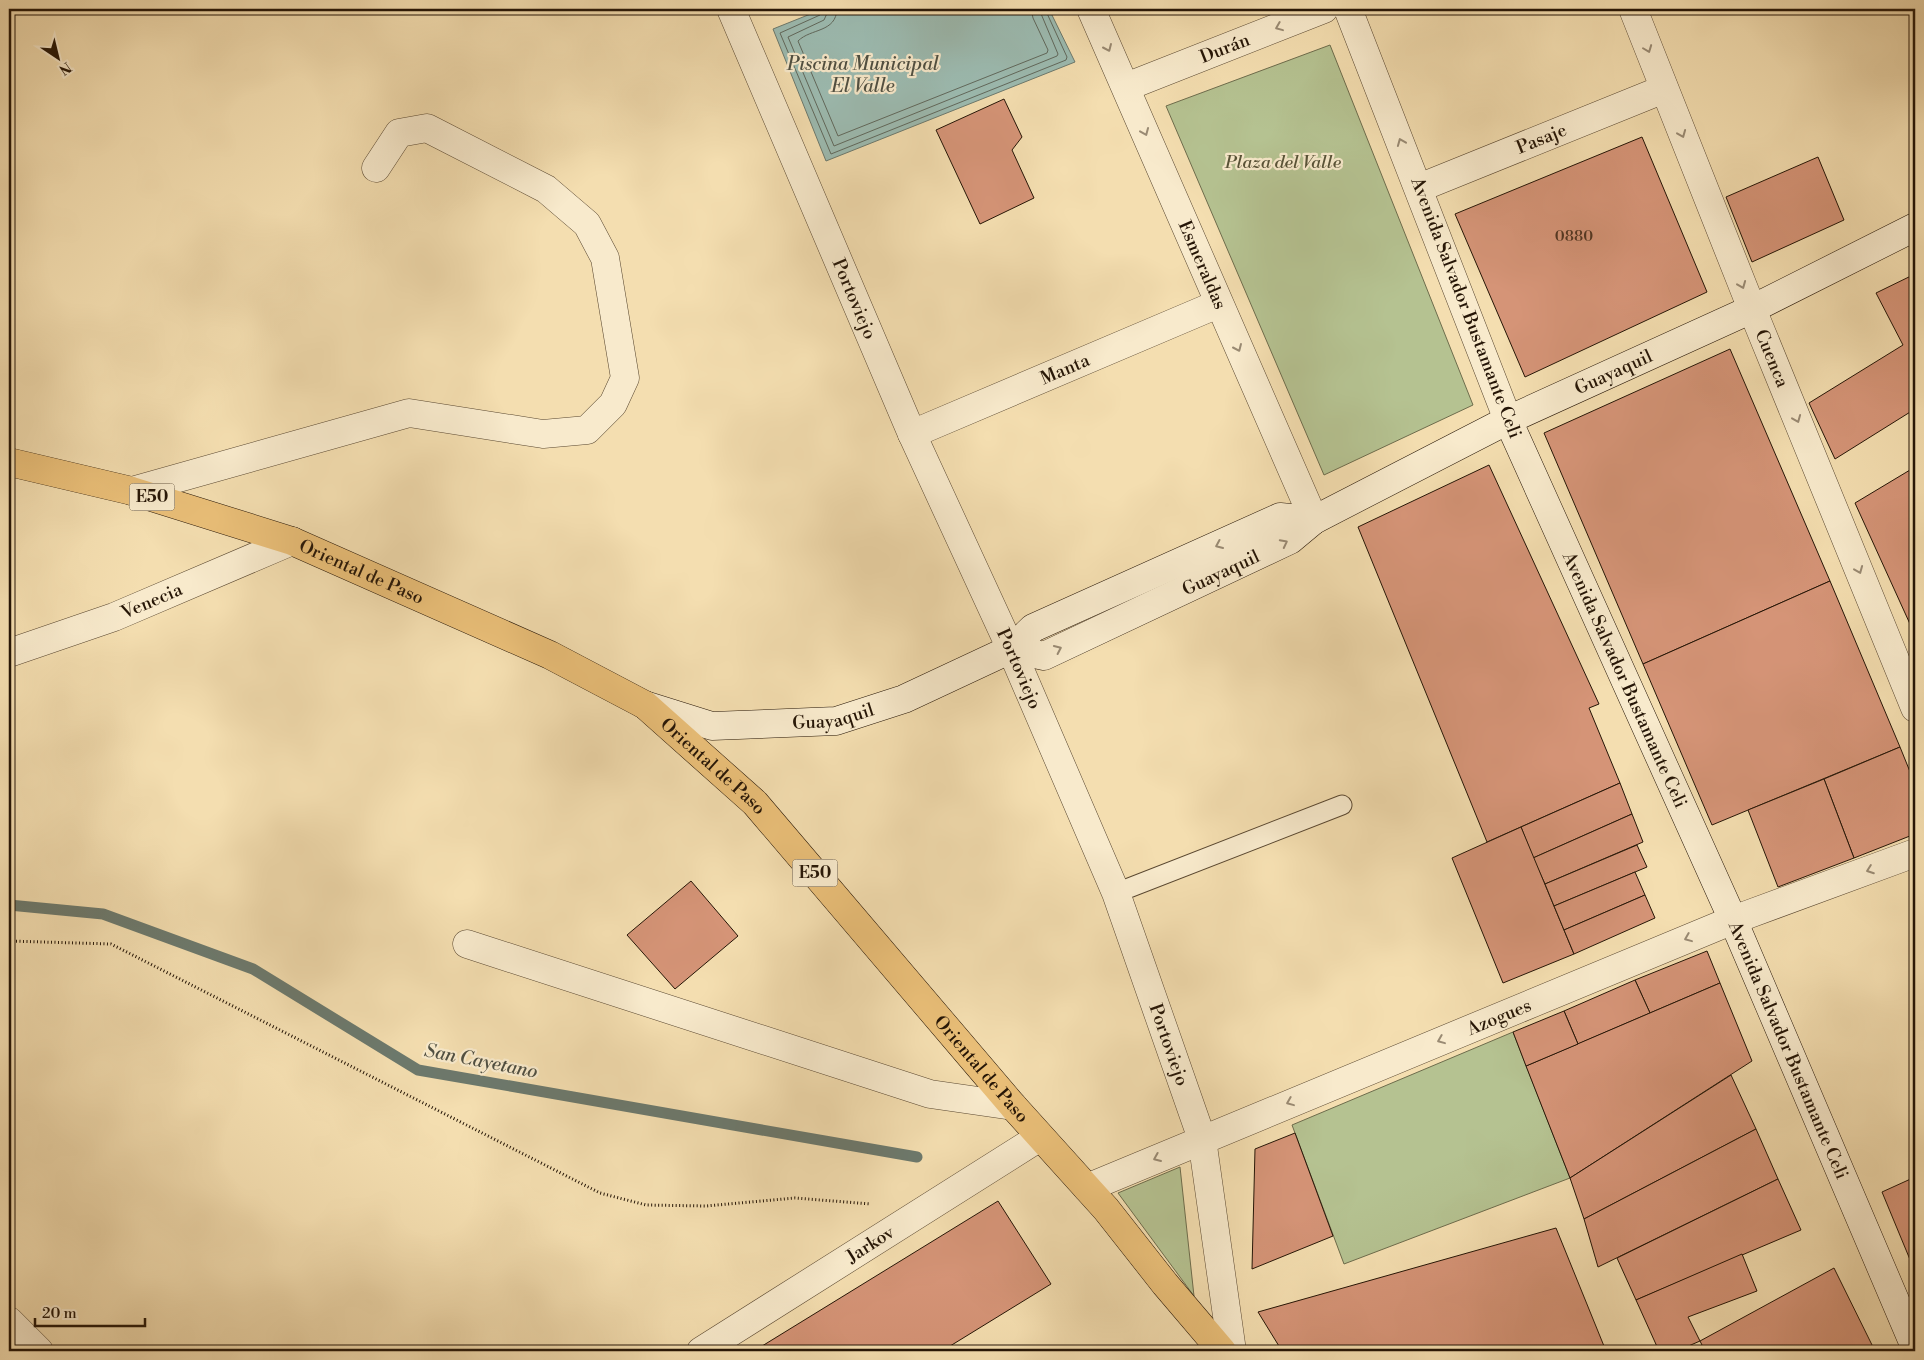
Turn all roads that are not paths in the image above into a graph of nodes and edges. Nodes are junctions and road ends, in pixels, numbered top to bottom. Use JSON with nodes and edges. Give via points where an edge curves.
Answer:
{"nodes":[{"id":1,"x":731,"y":9,"type":"edge"},
{"id":2,"x":1091,"y":9,"type":"edge"},
{"id":3,"x":1324,"y":9,"type":"edge"},
{"id":4,"x":1348,"y":9,"type":"edge"},
{"id":5,"x":1633,"y":9,"type":"edge"},
{"id":6,"x":1126,"y":88,"type":"junction"},
{"id":7,"x":1664,"y":89,"type":"junction"},
{"id":8,"x":376,"y":168,"type":"dead end"},
{"id":9,"x":1419,"y":188,"type":"junction"},
{"id":10,"x":1915,"y":227,"type":"edge"},
{"id":11,"x":1218,"y":304,"type":"junction"},
{"id":12,"x":1752,"y":310,"type":"junction"},
{"id":13,"x":1508,"y":420,"type":"junction"},
{"id":14,"x":912,"y":434,"type":"junction"},
{"id":15,"x":9,"y":462,"type":"edge"},
{"id":16,"x":132,"y":491,"type":"junction"},
{"id":17,"x":1314,"y":520,"type":"junction"},
{"id":18,"x":292,"y":541,"type":"junction"},
{"id":19,"x":1011,"y":649,"type":"junction"},
{"id":20,"x":9,"y":653,"type":"edge"},
{"id":21,"x":645,"y":705,"type":"junction"},
{"id":22,"x":1915,"y":708,"type":"edge"},
{"id":23,"x":1342,"y":805,"type":"dead end"},
{"id":24,"x":1915,"y":853,"type":"edge"},
{"id":25,"x":1116,"y":893,"type":"junction"},
{"id":26,"x":1733,"y":920,"type":"junction"},
{"id":27,"x":467,"y":944,"type":"dead end"},
{"id":28,"x":1013,"y":1106,"type":"junction"},
{"id":29,"x":1040,"y":1137,"type":"junction"},
{"id":30,"x":1202,"y":1139,"type":"junction"},
{"id":31,"x":1087,"y":1188,"type":"junction"},
{"id":32,"x":9,"y":1321,"type":"edge"},
{"id":33,"x":1915,"y":1347,"type":"edge"},
{"id":34,"x":39,"y":1351,"type":"edge"},
{"id":35,"x":701,"y":1351,"type":"edge"},
{"id":36,"x":1222,"y":1351,"type":"edge"},
{"id":37,"x":1232,"y":1351,"type":"edge"}],
"edges":[{"from":1,"to":14,"type":"street","name":"Portoviejo"},
{"from":2,"to":6,"type":"street","name":"Esmeraldas","one_way":true},
{"from":3,"to":6,"type":"street","name":"Durán","one_way":true},
{"from":9,"to":4,"type":"street","name":"Avenida Salvador Bustamante Celi","one_way":true},
{"from":5,"to":7,"type":"street","name":"Cuenca","one_way":true},
{"from":6,"to":11,"type":"street","name":"Esmeraldas","one_way":true},
{"from":7,"to":9,"type":"street","name":"Pasaje"},
{"from":7,"to":12,"type":"street","name":"Cuenca","one_way":true},
{"from":8,"to":16,"type":"street","via":[[399,133],[428,128],[546,189],[587,224],[604,258],[625,378],[613,404],[586,430],[544,434],[409,413]]},
{"from":9,"to":13,"type":"street","name":"Avenida Salvador Bustamante Celi"},
{"from":10,"to":12,"type":"street","name":"Guayaquil"},
{"from":11,"to":14,"type":"street","name":"Manta"},
{"from":11,"to":17,"type":"street","name":"Esmeraldas","one_way":true},
{"from":12,"to":13,"type":"street","name":"Guayaquil"},
{"from":12,"to":22,"type":"street","name":"Cuenca","one_way":true},
{"from":13,"to":17,"type":"street","name":"Guayaquil"},
{"from":13,"to":26,"type":"street","name":"Avenida Salvador Bustamante Celi"},
{"from":14,"to":19,"type":"street","name":"Portoviejo"},
{"from":15,"to":16,"type":"highway","name":"Oriental de Paso","number":"E50"},
{"from":16,"to":18,"type":"highway","name":"Oriental de Paso","number":"E50"},
{"from":17,"to":19,"type":"street","name":"Guayaquil","via":[[1280,517],[1033,628]]},
{"from":18,"to":20,"type":"street","name":"Venecia","via":[[114,617]]},
{"from":18,"to":21,"type":"highway","name":"Oriental de Paso","number":"E50","via":[[550,656]]},
{"from":19,"to":21,"type":"street","name":"Guayaquil","via":[[904,699],[836,721],[712,726]]},
{"from":19,"to":25,"type":"street","name":"Portoviejo"},
{"from":21,"to":28,"type":"highway","name":"Oriental de Paso","number":"E50","via":[[755,803]]},
{"from":23,"to":25,"type":"lane"},
{"from":24,"to":26,"type":"street","name":"Azogues","one_way":true},
{"from":25,"to":30,"type":"street","name":"Portoviejo"},
{"from":26,"to":30,"type":"street","name":"Azogues","one_way":true},
{"from":26,"to":33,"type":"street","name":"Avenida Salvador Bustamante Celi"},
{"from":27,"to":28,"type":"street","via":[[930,1094]]},
{"from":28,"to":29,"type":"highway","name":"Oriental de Paso","number":"E50"},
{"from":29,"to":31,"type":"highway","name":"Oriental de Paso","number":"E50"},
{"from":29,"to":35,"type":"street","name":"Jarkov"},
{"from":30,"to":31,"type":"street","name":"Azogues","one_way":true},
{"from":30,"to":37,"type":"street","name":"Portoviejo"},
{"from":31,"to":36,"type":"highway","name":"Oriental de Paso","number":"E50"},
{"from":32,"to":34,"type":"street"}]}
